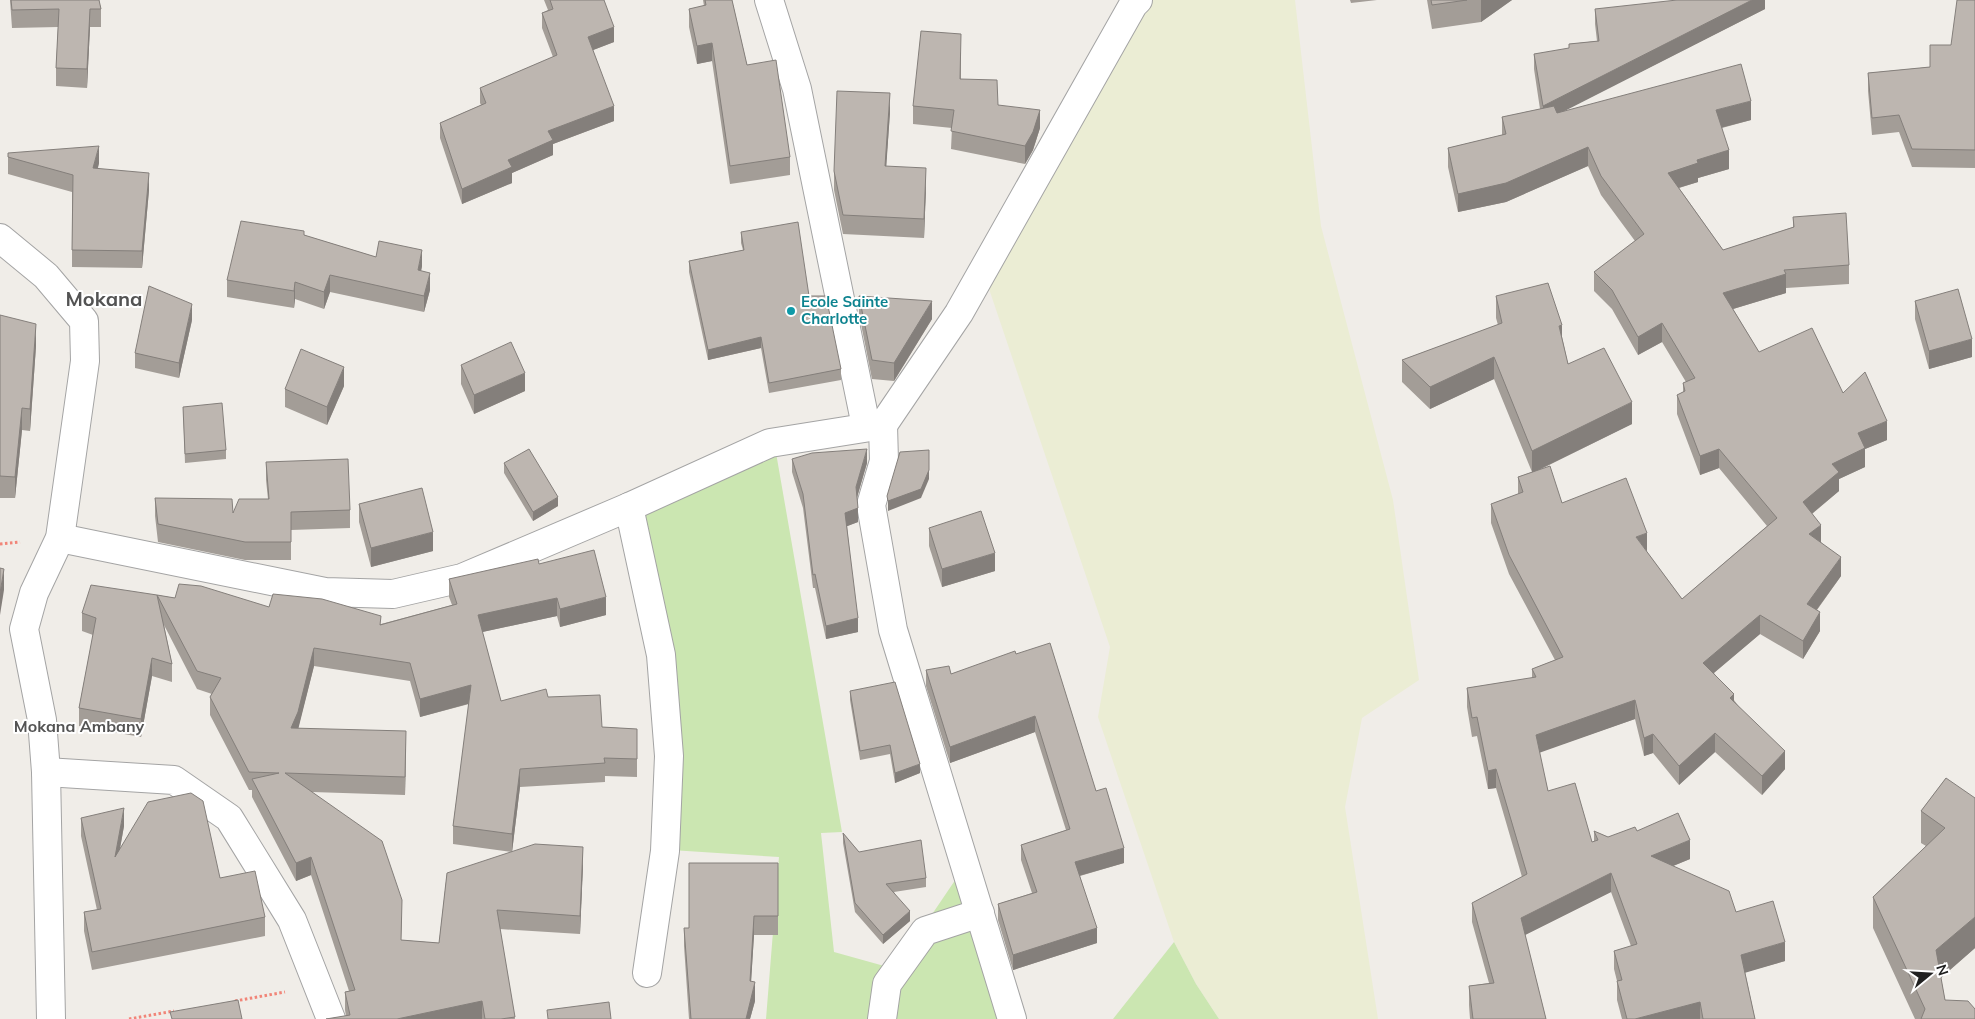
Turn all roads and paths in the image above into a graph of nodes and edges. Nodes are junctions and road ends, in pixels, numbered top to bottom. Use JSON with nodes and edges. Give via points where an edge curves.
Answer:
{"nodes":[{"id":1,"x":769,"y":0,"type":"edge"},
{"id":2,"x":1138,"y":0,"type":"edge"},
{"id":3,"x":0,"y":238,"type":"edge"},
{"id":4,"x":874,"y":425,"type":"junction"},
{"id":5,"x":629,"y":507,"type":"junction"},
{"id":6,"x":60,"y":538,"type":"junction"},
{"id":7,"x":46,"y":772,"type":"junction"},
{"id":8,"x":980,"y":913,"type":"junction"},
{"id":9,"x":647,"y":973,"type":"dead end"},
{"id":10,"x":318,"y":986,"type":"junction"},
{"id":11,"x":233,"y":1001,"type":"edge"},
{"id":12,"x":176,"y":1011,"type":"edge"},
{"id":13,"x":51,"y":1019,"type":"edge"},
{"id":14,"x":129,"y":1019,"type":"edge"},
{"id":15,"x":331,"y":1019,"type":"edge"},
{"id":16,"x":882,"y":1019,"type":"edge"},
{"id":17,"x":1012,"y":1019,"type":"edge"}],
"edges":[{"from":1,"to":4,"type":"street","via":[[796,89]]},
{"from":2,"to":4,"type":"street","via":[[1119,28],[959,313]]},
{"from":3,"to":6,"type":"street","via":[[46,276],[84,321],[85,361]]},
{"from":4,"to":5,"type":"street","via":[[770,443]]},
{"from":4,"to":8,"type":"street","via":[[884,461],[871,505],[893,630]]},
{"from":5,"to":6,"type":"street","via":[[462,578],[393,594],[325,592]]},
{"from":5,"to":9,"type":"street","via":[[661,656],[669,756],[665,851]]},
{"from":6,"to":7,"type":"street","via":[[34,592],[24,629],[42,720]]},
{"from":7,"to":10,"type":"street","via":[[174,780],[229,818],[292,920]]},
{"from":7,"to":13,"type":"street"},
{"from":8,"to":16,"type":"street","via":[[925,931],[888,984]]},
{"from":8,"to":17,"type":"street"},
{"from":10,"to":11,"type":"path"},
{"from":10,"to":15,"type":"street"},
{"from":12,"to":14,"type":"path"}]}
